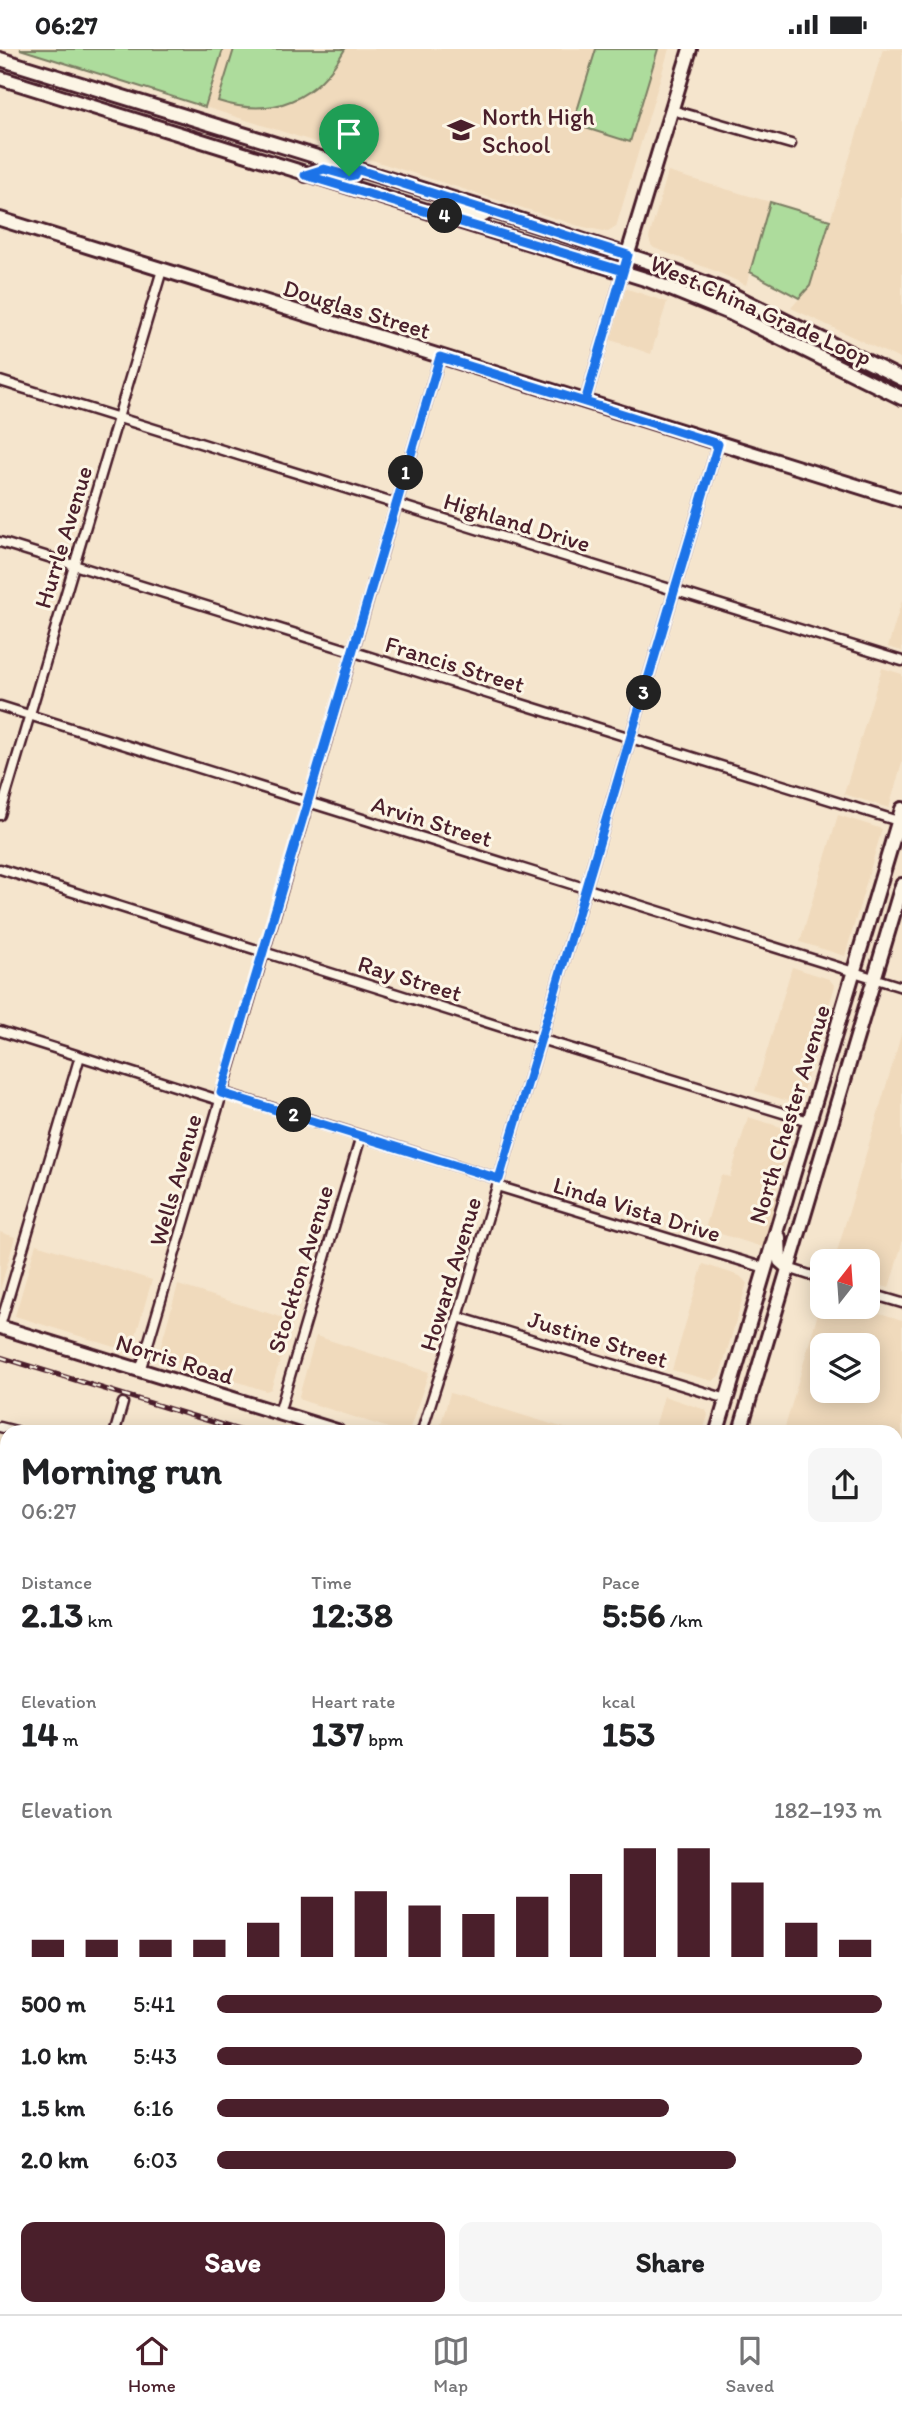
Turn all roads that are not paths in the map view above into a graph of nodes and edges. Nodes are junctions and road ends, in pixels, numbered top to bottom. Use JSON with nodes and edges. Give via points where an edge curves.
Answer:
{"nodes":[{"id":1,"x":690,"y":49,"type":"edge"},
{"id":2,"x":0,"y":59,"type":"edge"},
{"id":3,"x":0,"y":78,"type":"edge"},
{"id":4,"x":672,"y":110,"type":"junction"},
{"id":5,"x":791,"y":144,"type":"dead end"},
{"id":6,"x":356,"y":169,"type":"junction"},
{"id":7,"x":305,"y":175,"type":"junction"},
{"id":8,"x":486,"y":209,"type":"junction"},
{"id":9,"x":441,"y":215,"type":"junction"},
{"id":10,"x":0,"y":219,"type":"edge"},
{"id":11,"x":628,"y":255,"type":"junction"},
{"id":12,"x":162,"y":270,"type":"junction"},
{"id":13,"x":623,"y":271,"type":"junction"},
{"id":14,"x":788,"y":322,"type":"junction"},
{"id":15,"x":779,"y":337,"type":"junction"},
{"id":16,"x":440,"y":357,"type":"junction"},
{"id":17,"x":902,"y":379,"type":"edge"},
{"id":18,"x":0,"y":381,"type":"edge"},
{"id":19,"x":902,"y":398,"type":"edge"},
{"id":20,"x":585,"y":402,"type":"junction"},
{"id":21,"x":118,"y":418,"type":"junction"},
{"id":22,"x":718,"y":444,"type":"junction"},
{"id":23,"x":902,"y":500,"type":"edge"},
{"id":24,"x":397,"y":505,"type":"junction"},
{"id":25,"x":0,"y":542,"type":"edge"},
{"id":26,"x":75,"y":565,"type":"junction"},
{"id":27,"x":674,"y":591,"type":"junction"},
{"id":28,"x":352,"y":653,"type":"junction"},
{"id":29,"x":902,"y":661,"type":"edge"},
{"id":30,"x":0,"y":706,"type":"edge"},
{"id":31,"x":30,"y":715,"type":"junction"},
{"id":32,"x":630,"y":739,"type":"junction"},
{"id":33,"x":308,"y":802,"type":"junction"},
{"id":34,"x":0,"y":815,"type":"edge"},
{"id":35,"x":900,"y":815,"type":"edge"},
{"id":36,"x":0,"y":869,"type":"edge"},
{"id":37,"x":902,"y":885,"type":"edge"},
{"id":38,"x":585,"y":890,"type":"junction"},
{"id":39,"x":263,"y":952,"type":"junction"},
{"id":40,"x":854,"y":971,"type":"junction"},
{"id":41,"x":874,"y":978,"type":"junction"},
{"id":42,"x":902,"y":987,"type":"edge"},
{"id":43,"x":0,"y":1031,"type":"edge"},
{"id":44,"x":540,"y":1039,"type":"junction"},
{"id":45,"x":80,"y":1056,"type":"junction"},
{"id":46,"x":220,"y":1096,"type":"junction"},
{"id":47,"x":809,"y":1121,"type":"junction"},
{"id":48,"x":361,"y":1136,"type":"junction"},
{"id":49,"x":498,"y":1183,"type":"junction"},
{"id":50,"x":778,"y":1226,"type":"junction"},
{"id":51,"x":765,"y":1268,"type":"junction"},
{"id":52,"x":788,"y":1268,"type":"junction"},
{"id":53,"x":810,"y":1275,"type":"edge"},
{"id":54,"x":880,"y":1297,"type":"edge"},
{"id":55,"x":902,"y":1303,"type":"edge"},
{"id":56,"x":458,"y":1317,"type":"junction"},
{"id":57,"x":0,"y":1327,"type":"edge"},
{"id":58,"x":140,"y":1371,"type":"junction"},
{"id":59,"x":726,"y":1399,"type":"junction"},
{"id":60,"x":123,"y":1403,"type":"dead end"},
{"id":61,"x":279,"y":1413,"type":"junction"},
{"id":62,"x":117,"y":1425,"type":"edge"},
{"id":63,"x":318,"y":1425,"type":"edge"},
{"id":64,"x":424,"y":1425,"type":"edge"},
{"id":65,"x":719,"y":1425,"type":"edge"},
{"id":66,"x":742,"y":1425,"type":"edge"}],
"edges":[{"from":1,"to":4,"type":"main road"},
{"from":2,"to":6,"type":"main road","name":"West China Grade Loop"},
{"from":3,"to":7,"type":"main road","name":"West China Grade Loop"},
{"from":4,"to":5,"type":"street"},
{"from":4,"to":11,"type":"main road"},
{"from":6,"to":7,"type":"main road","via":[[349,176],[324,169]]},
{"from":6,"to":8,"type":"main road","name":"West China Grade Loop"},
{"from":7,"to":9,"type":"main road","name":"West China Grade Loop"},
{"from":8,"to":9,"type":"main road","via":[[479,217],[458,211]]},
{"from":8,"to":11,"type":"main road","name":"West China Grade Loop"},
{"from":9,"to":13,"type":"main road","name":"West China Grade Loop"},
{"from":10,"to":12,"type":"main road","name":"Douglas Street"},
{"from":11,"to":13,"type":"main road"},
{"from":11,"to":14,"type":"main road","name":"West China Grade Loop","via":[[725,291]]},
{"from":12,"to":16,"type":"main road","name":"Douglas Street"},
{"from":12,"to":21,"type":"street","name":"Hurrle Avenue"},
{"from":13,"to":15,"type":"main road","name":"West China Grade Loop","via":[[697,298]]},
{"from":13,"to":20,"type":"street"},
{"from":14,"to":15,"type":"main road"},
{"from":14,"to":17,"type":"main road","name":"West China Grade Loop"},
{"from":15,"to":19,"type":"main road","name":"West China Grade Loop"},
{"from":16,"to":20,"type":"main road","name":"Douglas Street"},
{"from":16,"to":24,"type":"street","name":"Wells Avenue"},
{"from":18,"to":21,"type":"street","name":"Highland Drive"},
{"from":20,"to":22,"type":"main road","name":"Douglas Street"},
{"from":21,"to":24,"type":"street","name":"Highland Drive"},
{"from":21,"to":26,"type":"street","name":"Hurrle Avenue"},
{"from":22,"to":23,"type":"main road","name":"Douglas Street"},
{"from":22,"to":27,"type":"street","name":"Howard Avenue"},
{"from":24,"to":27,"type":"street","name":"Highland Drive"},
{"from":24,"to":28,"type":"street","name":"Wells Avenue"},
{"from":25,"to":26,"type":"street","name":"Francis Street"},
{"from":26,"to":28,"type":"street","name":"Francis Street"},
{"from":26,"to":31,"type":"street","name":"Hurrle Avenue"},
{"from":27,"to":29,"type":"street","name":"Highland Drive"},
{"from":27,"to":32,"type":"street","name":"Howard Avenue"},
{"from":28,"to":32,"type":"street","name":"Francis Street"},
{"from":28,"to":33,"type":"street","name":"Wells Avenue"},
{"from":30,"to":31,"type":"street","name":"Arvin Street"},
{"from":31,"to":33,"type":"street","name":"Arvin Street"},
{"from":31,"to":34,"type":"street","name":"Hurrle Avenue"},
{"from":32,"to":35,"type":"street","name":"Francis Street"},
{"from":32,"to":38,"type":"street","name":"Howard Avenue"},
{"from":33,"to":38,"type":"street","name":"Arvin Street"},
{"from":33,"to":39,"type":"street","name":"Wells Avenue"},
{"from":35,"to":40,"type":"main road","name":"North Chester Avenue"},
{"from":36,"to":39,"type":"street","name":"Ray Street"},
{"from":37,"to":41,"type":"main road","name":"North Chester Avenue"},
{"from":38,"to":40,"type":"street","name":"Arvin Street"},
{"from":38,"to":44,"type":"street","name":"Howard Avenue"},
{"from":39,"to":44,"type":"street","name":"Ray Street"},
{"from":39,"to":46,"type":"street","name":"Wells Avenue"},
{"from":40,"to":41,"type":"street","name":"Arvin Street"},
{"from":40,"to":47,"type":"main road","name":"North Chester Avenue"},
{"from":41,"to":42,"type":"street","name":"Arvin Street"},
{"from":41,"to":52,"type":"main road","name":"North Chester Avenue"},
{"from":43,"to":45,"type":"street","name":"Linda Vista Drive"},
{"from":44,"to":47,"type":"street","name":"Ray Street"},
{"from":44,"to":49,"type":"street","name":"Howard Avenue"},
{"from":45,"to":46,"type":"street","name":"Linda Vista Drive"},
{"from":45,"to":57,"type":"street"},
{"from":46,"to":48,"type":"street","name":"Linda Vista Drive"},
{"from":46,"to":58,"type":"street","name":"Wells Avenue"},
{"from":47,"to":50,"type":"main road","name":"North Chester Avenue"},
{"from":48,"to":49,"type":"street","name":"Linda Vista Drive"},
{"from":48,"to":61,"type":"street","name":"Stockton Avenue"},
{"from":49,"to":51,"type":"street","name":"Linda Vista Drive"},
{"from":49,"to":56,"type":"street","name":"Howard Avenue"},
{"from":50,"to":51,"type":"main road","name":"North Chester Avenue"},
{"from":50,"to":52,"type":"main road","via":[[780,1261]]},
{"from":51,"to":59,"type":"main road","name":"North Chester Avenue"},
{"from":52,"to":53,"type":"street"},
{"from":52,"to":66,"type":"main road","name":"North Chester Avenue"},
{"from":54,"to":55,"type":"street"},
{"from":56,"to":59,"type":"street","name":"Justine Street"},
{"from":56,"to":64,"type":"street","name":"Howard Avenue"},
{"from":57,"to":58,"type":"main road","name":"Norris Road"},
{"from":58,"to":61,"type":"main road","name":"Norris Road"},
{"from":59,"to":65,"type":"main road","name":"North Chester Avenue"},
{"from":60,"to":62,"type":"street"},
{"from":61,"to":63,"type":"main road","name":"Norris Road"}]}
